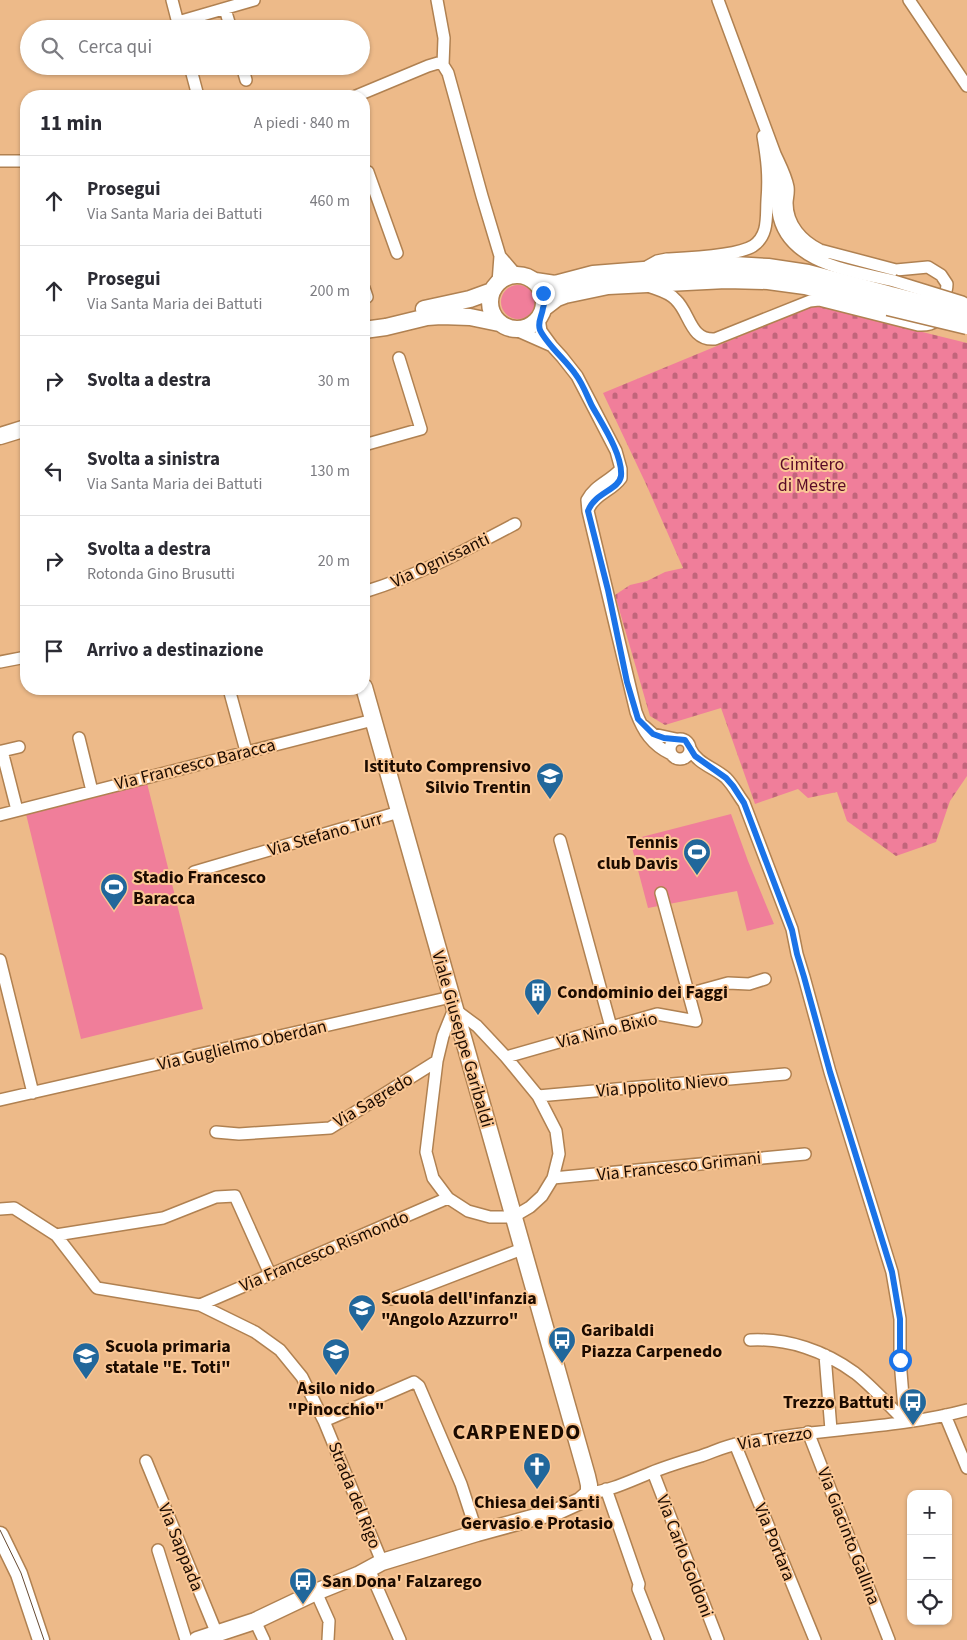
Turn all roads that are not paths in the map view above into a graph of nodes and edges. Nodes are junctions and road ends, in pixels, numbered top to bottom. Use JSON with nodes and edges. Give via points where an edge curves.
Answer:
{"nodes":[{"id":1,"x":172,"y":0,"type":"edge"},
{"id":2,"x":254,"y":0,"type":"edge"},
{"id":3,"x":436,"y":0,"type":"edge"},
{"id":4,"x":718,"y":0,"type":"edge"},
{"id":5,"x":909,"y":0,"type":"edge"},
{"id":6,"x":225,"y":8,"type":"junction"},
{"id":7,"x":178,"y":20,"type":"edge"},
{"id":8,"x":193,"y":20,"type":"edge"},
{"id":9,"x":228,"y":20,"type":"edge"},
{"id":10,"x":443,"y":65,"type":"junction"},
{"id":11,"x":192,"y":75,"type":"edge"},
{"id":12,"x":245,"y":75,"type":"edge"},
{"id":13,"x":246,"y":80,"type":"dead end"},
{"id":14,"x":967,"y":86,"type":"edge"},
{"id":15,"x":196,"y":90,"type":"edge"},
{"id":16,"x":370,"y":90,"type":"edge"},
{"id":17,"x":760,"y":114,"type":"junction"},
{"id":18,"x":775,"y":154,"type":"junction"},
{"id":19,"x":0,"y":161,"type":"edge"},
{"id":20,"x":20,"y":161,"type":"edge"},
{"id":21,"x":370,"y":177,"type":"edge"},
{"id":22,"x":398,"y":252,"type":"dead end"},
{"id":23,"x":500,"y":256,"type":"junction"},
{"id":24,"x":519,"y":275,"type":"junction"},
{"id":25,"x":641,"y":277,"type":"junction"},
{"id":26,"x":535,"y":281,"type":"junction"},
{"id":27,"x":495,"y":287,"type":"junction"},
{"id":28,"x":891,"y":294,"type":"junction"},
{"id":29,"x":967,"y":304,"type":"edge"},
{"id":30,"x":967,"y":312,"type":"edge"},
{"id":31,"x":541,"y":313,"type":"junction"},
{"id":32,"x":499,"y":323,"type":"junction"},
{"id":33,"x":370,"y":326,"type":"edge"},
{"id":34,"x":967,"y":326,"type":"edge"},
{"id":35,"x":370,"y":328,"type":"edge"},
{"id":36,"x":516,"y":330,"type":"junction"},
{"id":37,"x":552,"y":346,"type":"junction"},
{"id":38,"x":399,"y":358,"type":"dead end"},
{"id":39,"x":20,"y":430,"type":"edge"},
{"id":40,"x":0,"y":436,"type":"edge"},
{"id":41,"x":370,"y":443,"type":"edge"},
{"id":42,"x":515,"y":524,"type":"dead end"},
{"id":43,"x":370,"y":590,"type":"edge"},
{"id":44,"x":20,"y":658,"type":"edge"},
{"id":45,"x":0,"y":662,"type":"edge"},
{"id":46,"x":231,"y":695,"type":"edge"},
{"id":47,"x":366,"y":695,"type":"edge"},
{"id":48,"x":638,"y":719,"type":"junction"},
{"id":49,"x":373,"y":720,"type":"junction"},
{"id":50,"x":80,"y":738,"type":"dead end"},
{"id":51,"x":676,"y":739,"type":"junction"},
{"id":52,"x":19,"y":747,"type":"dead end"},
{"id":53,"x":690,"y":748,"type":"junction"},
{"id":54,"x":246,"y":751,"type":"junction"},
{"id":55,"x":671,"y":754,"type":"junction"},
{"id":56,"x":682,"y":759,"type":"junction"},
{"id":57,"x":706,"y":764,"type":"junction"},
{"id":58,"x":92,"y":791,"type":"junction"},
{"id":59,"x":17,"y":810,"type":"junction"},
{"id":60,"x":399,"y":812,"type":"junction"},
{"id":61,"x":0,"y":815,"type":"edge"},
{"id":62,"x":560,"y":840,"type":"dead end"},
{"id":63,"x":194,"y":872,"type":"dead end"},
{"id":64,"x":661,"y":893,"type":"dead end"},
{"id":65,"x":0,"y":960,"type":"edge"},
{"id":66,"x":765,"y":979,"type":"dead end"},
{"id":67,"x":688,"y":994,"type":"junction"},
{"id":68,"x":452,"y":1003,"type":"junction"},
{"id":69,"x":611,"y":1027,"type":"junction"},
{"id":70,"x":506,"y":1057,"type":"junction"},
{"id":71,"x":438,"y":1061,"type":"junction"},
{"id":72,"x":785,"y":1074,"type":"dead end"},
{"id":73,"x":33,"y":1093,"type":"junction"},
{"id":74,"x":538,"y":1096,"type":"junction"},
{"id":75,"x":0,"y":1100,"type":"edge"},
{"id":76,"x":216,"y":1132,"type":"dead end"},
{"id":77,"x":805,"y":1154,"type":"dead end"},
{"id":78,"x":553,"y":1178,"type":"junction"},
{"id":79,"x":448,"y":1198,"type":"junction"},
{"id":80,"x":0,"y":1209,"type":"edge"},
{"id":81,"x":513,"y":1216,"type":"junction"},
{"id":82,"x":56,"y":1235,"type":"junction"},
{"id":83,"x":522,"y":1249,"type":"junction"},
{"id":84,"x":270,"y":1274,"type":"junction"},
{"id":85,"x":392,"y":1299,"type":"dead end"},
{"id":86,"x":200,"y":1304,"type":"junction"},
{"id":87,"x":750,"y":1340,"type":"dead end"},
{"id":88,"x":825,"y":1355,"type":"junction"},
{"id":89,"x":967,"y":1410,"type":"edge"},
{"id":90,"x":945,"y":1415,"type":"junction"},
{"id":91,"x":324,"y":1421,"type":"junction"},
{"id":92,"x":906,"y":1421,"type":"junction"},
{"id":93,"x":831,"y":1430,"type":"junction"},
{"id":94,"x":808,"y":1432,"type":"junction"},
{"id":95,"x":735,"y":1444,"type":"junction"},
{"id":96,"x":146,"y":1461,"type":"dead end"},
{"id":97,"x":967,"y":1468,"type":"edge"},
{"id":98,"x":653,"y":1472,"type":"junction"},
{"id":99,"x":606,"y":1489,"type":"junction"},
{"id":100,"x":589,"y":1493,"type":"junction"},
{"id":101,"x":477,"y":1533,"type":"junction"},
{"id":102,"x":0,"y":1535,"type":"edge"},
{"id":103,"x":158,"y":1550,"type":"dead end"},
{"id":104,"x":376,"y":1566,"type":"junction"},
{"id":105,"x":316,"y":1592,"type":"junction"},
{"id":106,"x":255,"y":1621,"type":"junction"},
{"id":107,"x":221,"y":1635,"type":"edge"},
{"id":108,"x":41,"y":1640,"type":"edge"},
{"id":109,"x":186,"y":1640,"type":"edge"},
{"id":110,"x":197,"y":1640,"type":"edge"},
{"id":111,"x":264,"y":1640,"type":"edge"},
{"id":112,"x":328,"y":1640,"type":"edge"},
{"id":113,"x":400,"y":1640,"type":"edge"},
{"id":114,"x":658,"y":1640,"type":"edge"},
{"id":115,"x":718,"y":1640,"type":"edge"},
{"id":116,"x":815,"y":1640,"type":"edge"},
{"id":117,"x":889,"y":1640,"type":"edge"}],
"edges":[{"from":1,"to":7,"type":"street"},
{"from":2,"to":6,"type":"street"},
{"from":3,"to":10,"type":"street","via":[[444,38]]},
{"from":4,"to":17,"type":"street"},
{"from":5,"to":14,"type":"street"},
{"from":6,"to":8,"type":"street"},
{"from":6,"to":9,"type":"street"},
{"from":10,"to":16,"type":"street","via":[[428,66]]},
{"from":10,"to":23,"type":"street","via":[[448,73]]},
{"from":11,"to":15,"type":"street"},
{"from":12,"to":13,"type":"street"},
{"from":17,"to":18,"type":"street"},
{"from":17,"to":25,"type":"street","via":[[769,183],[767,221],[761,238],[755,245],[737,252],[657,261]]},
{"from":18,"to":25,"type":"street","via":[[788,188],[787,204],[793,226],[810,245],[896,270],[928,267],[946,280],[938,318],[933,323],[918,325],[819,300],[709,339],[692,328],[674,298]]},
{"from":18,"to":28,"type":"street","via":[[778,212],[795,246]]},
{"from":19,"to":20,"type":"street"},
{"from":21,"to":22,"type":"street"},
{"from":23,"to":24,"type":"street"},
{"from":23,"to":27,"type":"street"},
{"from":24,"to":26,"type":"street"},
{"from":24,"to":27,"type":"street","via":[[504,278]]},
{"from":25,"to":26,"type":"street","via":[[593,274],[556,284]]},
{"from":25,"to":28,"type":"street","via":[[768,281]]},
{"from":25,"to":31,"type":"street","via":[[557,298]]},
{"from":26,"to":31,"type":"street","via":[[543,293]]},
{"from":27,"to":32,"type":"street","via":[[490,308]]},
{"from":27,"to":33,"type":"street","via":[[470,299],[383,318]]},
{"from":28,"to":29,"type":"street","bridge":true},
{"from":28,"to":30,"type":"street","bridge":true},
{"from":28,"to":34,"type":"street","bridge":true},
{"from":31,"to":36,"type":"street","via":[[533,324]]},
{"from":31,"to":37,"type":"street","via":[[540,330]]},
{"from":32,"to":35,"type":"street","via":[[441,316]]},
{"from":32,"to":36,"type":"street"},
{"from":36,"to":37,"type":"street"},
{"from":37,"to":48,"type":"street","via":[[577,376],[616,451],[621,469],[593,490],[586,500]]},
{"from":38,"to":41,"type":"street","via":[[421,429]]},
{"from":39,"to":40,"type":"street"},
{"from":42,"to":43,"type":"street","name":"Via Ognissanti","via":[[445,561]]},
{"from":44,"to":45,"type":"street"},
{"from":46,"to":54,"type":"street"},
{"from":47,"to":49,"type":"street","name":"Viale Giuseppe Garibaldi"},
{"from":48,"to":51,"type":"street","via":[[653,734]]},
{"from":48,"to":55,"type":"street","via":[[650,740]]},
{"from":49,"to":54,"type":"street","name":"Via Francesco Baracca"},
{"from":49,"to":60,"type":"street","name":"Viale Giuseppe Garibaldi"},
{"from":50,"to":58,"type":"street"},
{"from":51,"to":53,"type":"street","via":[[685,740]]},
{"from":51,"to":55,"type":"street","via":[[670,747]]},
{"from":52,"to":59,"type":"street","via":[[2,751]]},
{"from":53,"to":56,"type":"street","via":[[689,754]]},
{"from":53,"to":57,"type":"street"},
{"from":54,"to":58,"type":"street","name":"Via Francesco Baracca"},
{"from":55,"to":56,"type":"street"},
{"from":56,"to":57,"type":"street"},
{"from":57,"to":92,"type":"street","via":[[726,778],[744,803],[792,930],[830,1072],[892,1272],[900,1319]]},
{"from":58,"to":59,"type":"street","name":"Via Francesco Baracca"},
{"from":59,"to":61,"type":"street","name":"Via Francesco Baracca"},
{"from":60,"to":63,"type":"street","name":"Via Stefano Turr"},
{"from":60,"to":68,"type":"street","name":"Viale Giuseppe Garibaldi"},
{"from":62,"to":69,"type":"street"},
{"from":64,"to":67,"type":"street","name":"Via Nino Bixio"},
{"from":65,"to":73,"type":"street"},
{"from":66,"to":67,"type":"street","via":[[749,984],[728,983]]},
{"from":67,"to":69,"type":"street","name":"Via Nino Bixio","via":[[696,1021],[658,1014]]},
{"from":68,"to":70,"type":"street"},
{"from":68,"to":71,"type":"street"},
{"from":68,"to":73,"type":"street","name":"Via Guglielmo Oberdan"},
{"from":68,"to":81,"type":"street","name":"Viale Giuseppe Garibaldi"},
{"from":69,"to":70,"type":"street","name":"Via Nino Bixio"},
{"from":70,"to":74,"type":"street"},
{"from":71,"to":76,"type":"street","name":"Via Sagredo","via":[[330,1128],[240,1134]]},
{"from":71,"to":79,"type":"street","via":[[426,1152],[432,1178]]},
{"from":72,"to":74,"type":"street","name":"Via Ippolito Nievo"},
{"from":73,"to":75,"type":"street","name":"Via Guglielmo Oberdan"},
{"from":74,"to":78,"type":"street","via":[[556,1131],[559,1154]]},
{"from":77,"to":78,"type":"street","name":"Via Francesco Grimani"},
{"from":78,"to":81,"type":"street","via":[[542,1196]]},
{"from":79,"to":81,"type":"street","via":[[468,1211],[490,1217]]},
{"from":79,"to":84,"type":"street","name":"Via Francesco Rismondo"},
{"from":80,"to":82,"type":"street","name":"Strada del Rigo","via":[[14,1208]]},
{"from":81,"to":83,"type":"street","name":"Viale Giuseppe Garibaldi"},
{"from":82,"to":84,"type":"street","via":[[163,1218],[216,1197],[235,1196]]},
{"from":82,"to":86,"type":"street","name":"Strada del Rigo","via":[[97,1288]]},
{"from":83,"to":85,"type":"street"},
{"from":83,"to":100,"type":"street","name":"Viale Giuseppe Garibaldi","via":[[590,1485]]},
{"from":84,"to":86,"type":"street","name":"Via Francesco Rismondo"},
{"from":86,"to":91,"type":"street","name":"Strada del Rigo","via":[[265,1338],[280,1350],[302,1377]]},
{"from":87,"to":88,"type":"street","via":[[793,1344]]},
{"from":88,"to":92,"type":"street","via":[[855,1374]]},
{"from":88,"to":93,"type":"street"},
{"from":89,"to":90,"type":"street","name":"Via Trezzo"},
{"from":90,"to":92,"type":"street","name":"Via Trezzo"},
{"from":90,"to":97,"type":"street"},
{"from":91,"to":101,"type":"street","via":[[414,1382],[419,1386],[461,1484]]},
{"from":91,"to":104,"type":"street","name":"Strada del Rigo"},
{"from":92,"to":93,"type":"street","name":"Via Trezzo"},
{"from":93,"to":94,"type":"street","name":"Via Trezzo"},
{"from":94,"to":95,"type":"street","name":"Via Trezzo"},
{"from":94,"to":117,"type":"street","name":"Via Giacinto Gallina"},
{"from":95,"to":98,"type":"street","name":"Via Trezzo"},
{"from":95,"to":116,"type":"street","name":"Via Portara"},
{"from":96,"to":107,"type":"street","name":"Via Sappada"},
{"from":98,"to":99,"type":"street","name":"Via Trezzo"},
{"from":98,"to":115,"type":"street","name":"Via Carlo Goldoni"},
{"from":99,"to":100,"type":"street","name":"Via Trezzo"},
{"from":99,"to":114,"type":"street","via":[[639,1584],[638,1590]]},
{"from":100,"to":101,"type":"street","via":[[558,1512]]},
{"from":101,"to":104,"type":"street"},
{"from":102,"to":108,"type":"street","via":[[19,1574]]},
{"from":103,"to":109,"type":"street"},
{"from":104,"to":105,"type":"street"},
{"from":104,"to":113,"type":"street","name":"Strada del Rigo"},
{"from":105,"to":106,"type":"street"},
{"from":105,"to":112,"type":"street","via":[[329,1621]]},
{"from":106,"to":107,"type":"street"},
{"from":106,"to":111,"type":"street"},
{"from":107,"to":110,"type":"street"}]}
